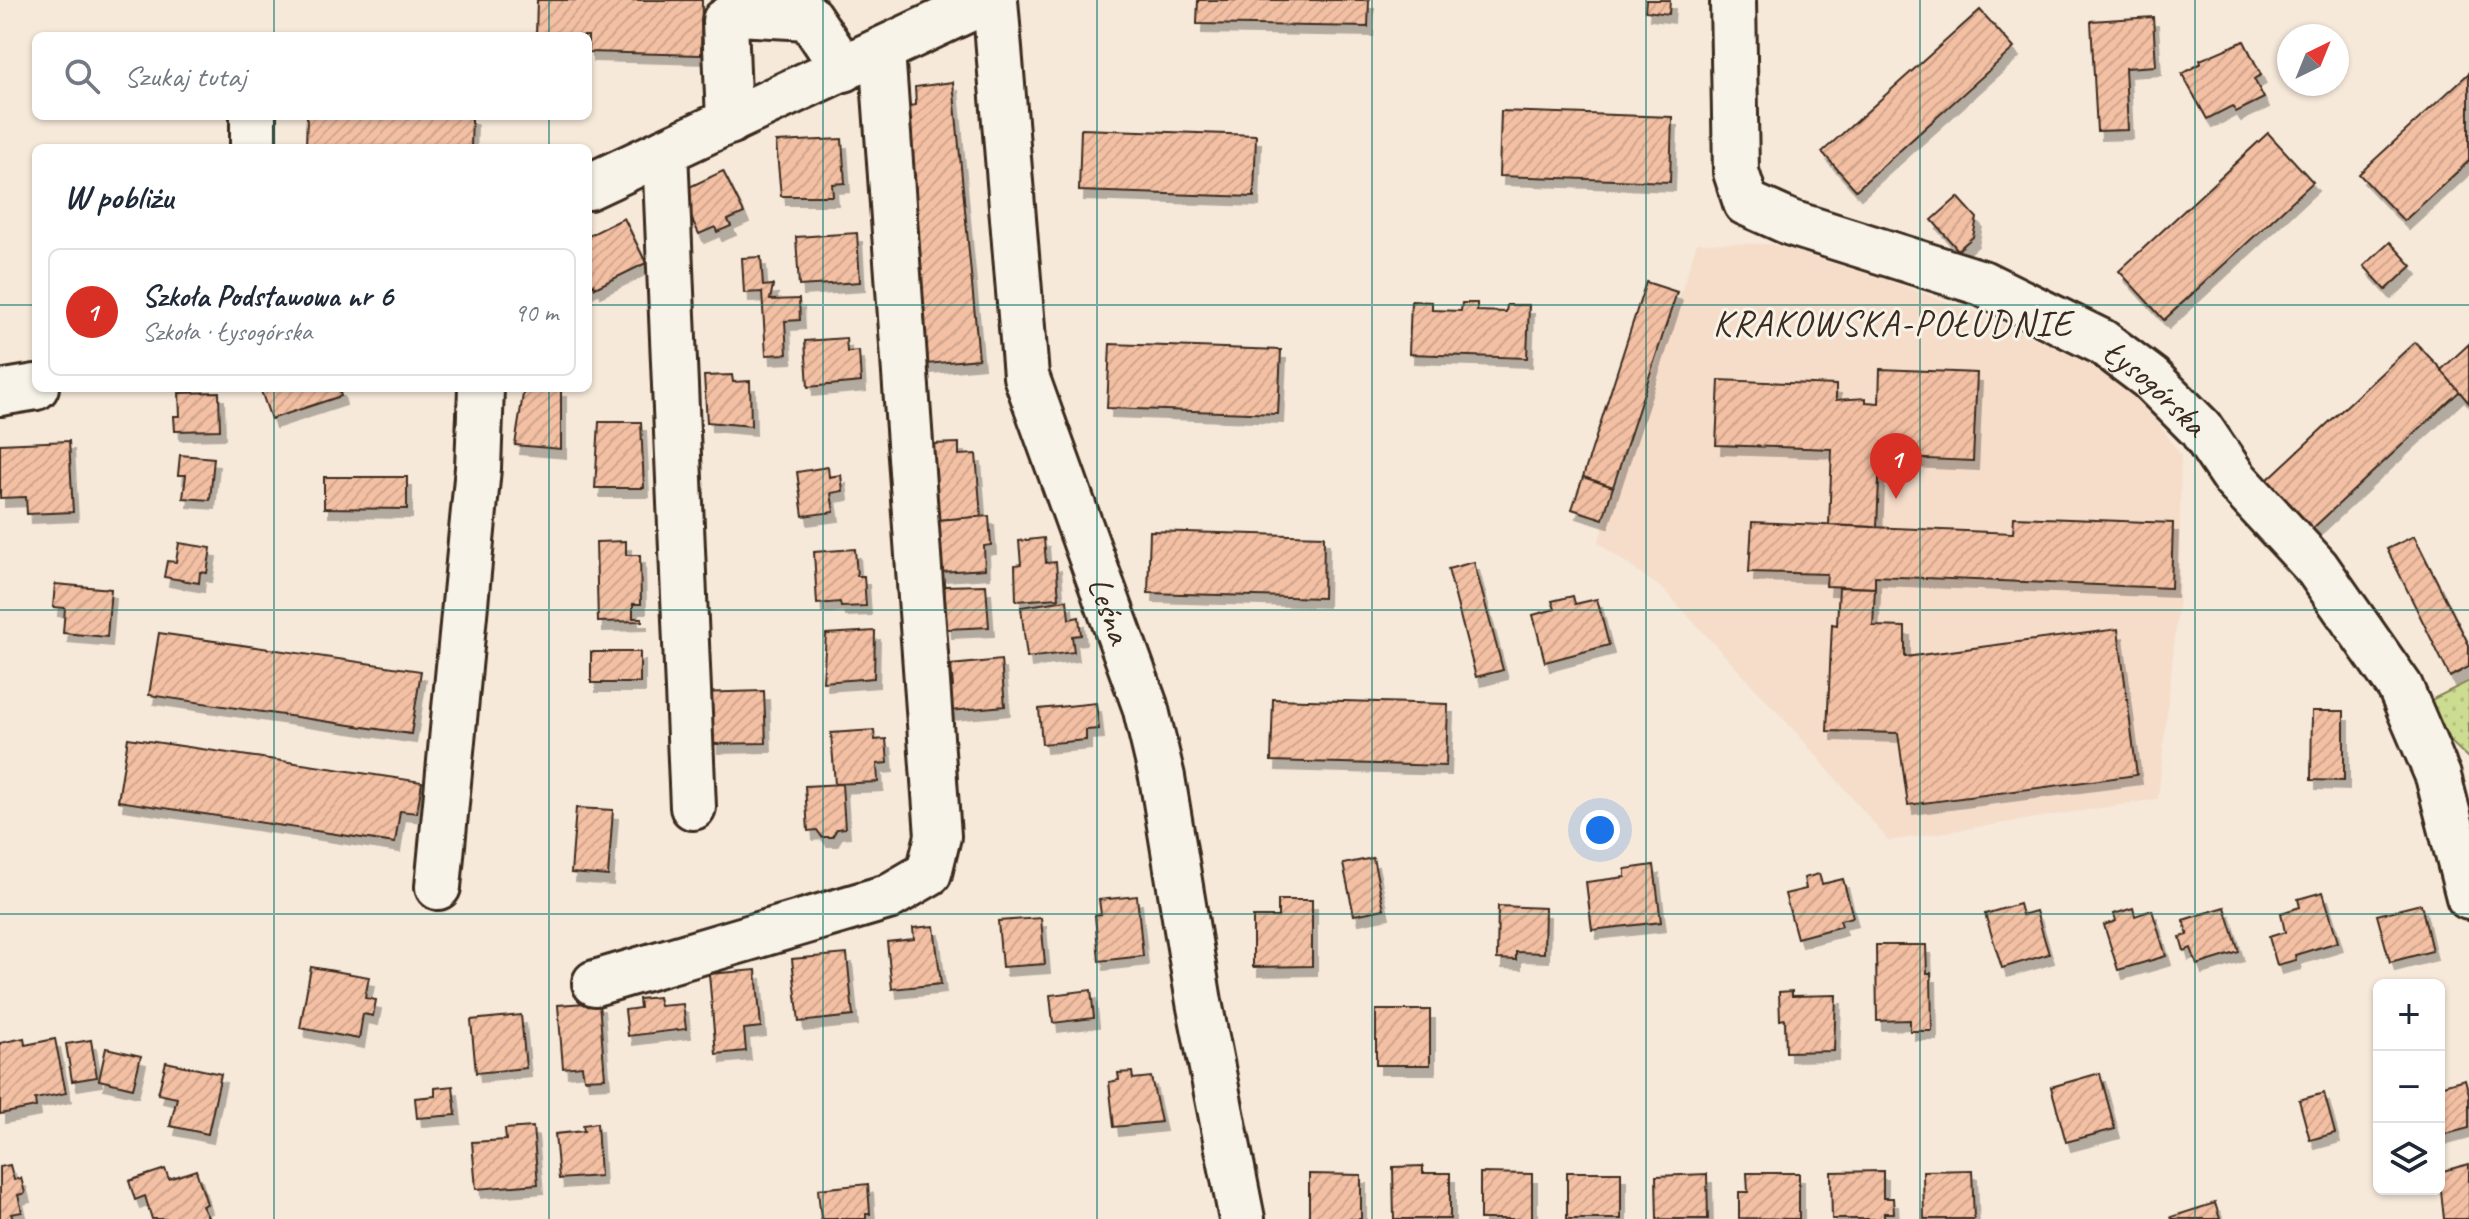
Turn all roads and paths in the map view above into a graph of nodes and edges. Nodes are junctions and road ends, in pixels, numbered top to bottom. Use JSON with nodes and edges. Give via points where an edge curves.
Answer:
{"nodes":[{"id":1,"x":988,"y":0,"type":"edge"},
{"id":2,"x":995,"y":0,"type":"edge"},
{"id":3,"x":1733,"y":0,"type":"edge"},
{"id":4,"x":916,"y":16,"type":"edge"},
{"id":5,"x":863,"y":59,"type":"junction"},
{"id":6,"x":253,"y":120,"type":"edge"},
{"id":7,"x":729,"y":122,"type":"junction"},
{"id":8,"x":253,"y":144,"type":"edge"},
{"id":9,"x":665,"y":151,"type":"junction"},
{"id":10,"x":592,"y":185,"type":"edge"},
{"id":11,"x":32,"y":388,"type":"edge"},
{"id":12,"x":481,"y":392,"type":"edge"},
{"id":13,"x":0,"y":393,"type":"edge"},
{"id":14,"x":693,"y":807,"type":"dead end"},
{"id":15,"x":2460,"y":833,"type":"edge"},
{"id":16,"x":438,"y":887,"type":"dead end"},
{"id":17,"x":2469,"y":897,"type":"edge"},
{"id":18,"x":595,"y":983,"type":"dead end"},
{"id":19,"x":1242,"y":1219,"type":"edge"}],
"edges":[{"from":1,"to":4,"type":"street"},
{"from":2,"to":19,"type":"street","name":"Leśna","via":[[1026,376],[1145,706]]},
{"from":3,"to":15,"type":"street","name":"Łysogórska","via":[[1736,172],[1746,203],[1791,223],[1982,283],[2102,342],[2150,378],[2200,428],[2234,478],[2317,568],[2400,687]]},
{"from":4,"to":5,"type":"street"},
{"from":5,"to":7,"type":"street"},
{"from":5,"to":7,"type":"street","via":[[809,17],[738,13],[725,21]]},
{"from":5,"to":18,"type":"street","via":[[938,836],[929,873],[888,897]]},
{"from":6,"to":8,"type":"street"},
{"from":7,"to":9,"type":"street"},
{"from":9,"to":10,"type":"street"},
{"from":9,"to":14,"type":"street"},
{"from":11,"to":13,"type":"street"},
{"from":12,"to":16,"type":"street"},
{"from":15,"to":17,"type":"street","name":"Łysogórska"}]}
